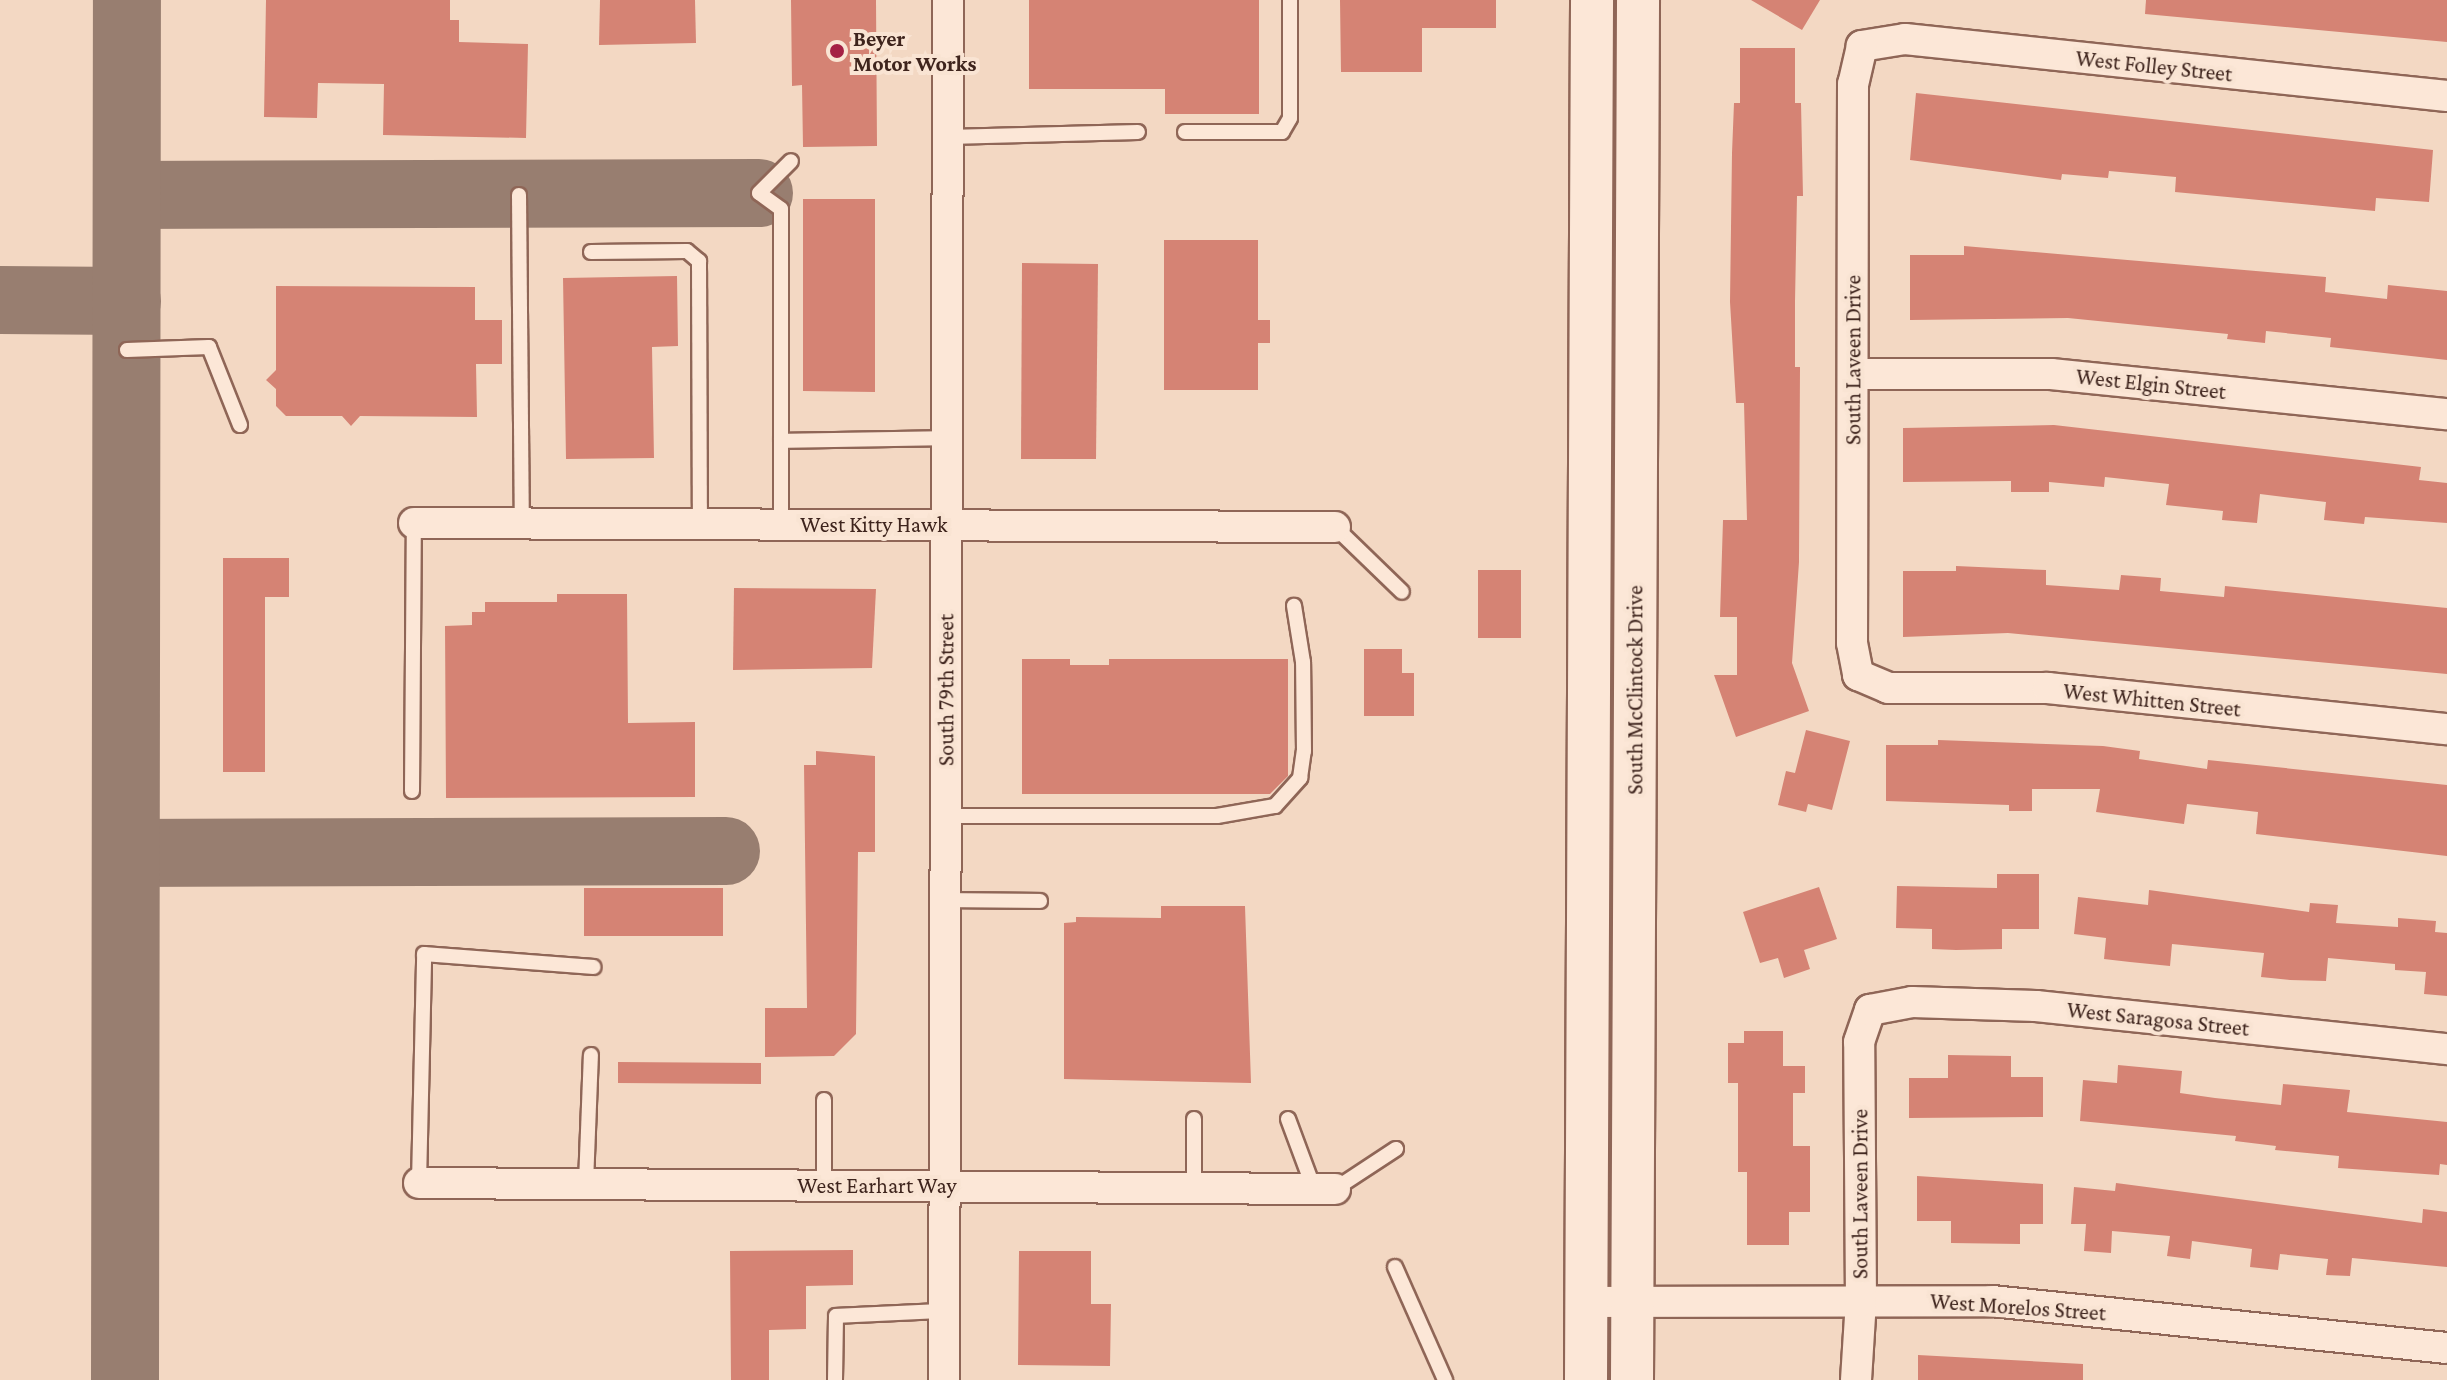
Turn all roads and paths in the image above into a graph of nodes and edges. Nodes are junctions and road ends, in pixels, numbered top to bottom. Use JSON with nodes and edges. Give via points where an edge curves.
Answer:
{"nodes":[{"id":1,"x":948,"y":0,"type":"edge"},
{"id":2,"x":1290,"y":0,"type":"edge"},
{"id":3,"x":1592,"y":0,"type":"edge"},
{"id":4,"x":1638,"y":0,"type":"edge"},
{"id":5,"x":1862,"y":46,"type":"joint"},
{"id":6,"x":2447,"y":96,"type":"edge"},
{"id":7,"x":1138,"y":132,"type":"dead end"},
{"id":8,"x":1185,"y":132,"type":"dead end"},
{"id":9,"x":948,"y":137,"type":"junction"},
{"id":10,"x":791,"y":161,"type":"dead end"},
{"id":11,"x":519,"y":195,"type":"dead end"},
{"id":12,"x":591,"y":252,"type":"dead end"},
{"id":13,"x":127,"y":350,"type":"dead end"},
{"id":14,"x":1853,"y":374,"type":"junction"},
{"id":15,"x":2447,"y":414,"type":"edge"},
{"id":16,"x":240,"y":425,"type":"dead end"},
{"id":17,"x":947,"y":438,"type":"junction"},
{"id":18,"x":781,"y":441,"type":"junction"},
{"id":19,"x":414,"y":523,"type":"joint"},
{"id":20,"x":522,"y":524,"type":"junction"},
{"id":21,"x":700,"y":524,"type":"junction"},
{"id":22,"x":781,"y":525,"type":"junction"},
{"id":23,"x":947,"y":526,"type":"junction"},
{"id":24,"x":1335,"y":527,"type":"joint"},
{"id":25,"x":1402,"y":592,"type":"dead end"},
{"id":26,"x":1294,"y":606,"type":"dead end"},
{"id":27,"x":1858,"y":675,"type":"joint"},
{"id":28,"x":2447,"y":729,"type":"edge"},
{"id":29,"x":412,"y":791,"type":"dead end"},
{"id":30,"x":946,"y":816,"type":"junction"},
{"id":31,"x":945,"y":900,"type":"junction"},
{"id":32,"x":1040,"y":901,"type":"dead end"},
{"id":33,"x":594,"y":967,"type":"dead end"},
{"id":34,"x":1870,"y":1010,"type":"joint"},
{"id":35,"x":2447,"y":1049,"type":"edge"},
{"id":36,"x":591,"y":1055,"type":"dead end"},
{"id":37,"x":824,"y":1100,"type":"dead end"},
{"id":38,"x":1194,"y":1119,"type":"dead end"},
{"id":39,"x":1288,"y":1119,"type":"dead end"},
{"id":40,"x":1396,"y":1149,"type":"dead end"},
{"id":41,"x":419,"y":1183,"type":"joint"},
{"id":42,"x":586,"y":1183,"type":"junction"},
{"id":43,"x":824,"y":1185,"type":"junction"},
{"id":44,"x":944,"y":1186,"type":"junction"},
{"id":45,"x":1194,"y":1188,"type":"junction"},
{"id":46,"x":1325,"y":1189,"type":"junction"},
{"id":47,"x":1395,"y":1267,"type":"dead end"},
{"id":48,"x":1632,"y":1301,"type":"junction"},
{"id":49,"x":1861,"y":1301,"type":"junction"},
{"id":50,"x":1586,"y":1302,"type":"junction"},
{"id":51,"x":944,"y":1311,"type":"junction"},
{"id":52,"x":2447,"y":1348,"type":"edge"},
{"id":53,"x":835,"y":1380,"type":"edge"},
{"id":54,"x":944,"y":1380,"type":"edge"},
{"id":55,"x":1445,"y":1380,"type":"edge"},
{"id":56,"x":1586,"y":1380,"type":"edge"},
{"id":57,"x":1632,"y":1380,"type":"edge"},
{"id":58,"x":1856,"y":1380,"type":"edge"}],
"edges":[{"from":1,"to":9,"type":"street","name":"South 79th Street"},
{"from":2,"to":8,"type":"lane","via":[[1290,118],[1282,132]]},
{"from":3,"to":50,"type":"main road","name":"South McClintock Drive"},
{"from":4,"to":48,"type":"main road","name":"South McClintock Drive"},
{"from":5,"to":6,"type":"street","name":"West Folley Street","via":[[1905,39]]},
{"from":5,"to":14,"type":"street","name":"South Laveen Drive","via":[[1853,84]]},
{"from":7,"to":9,"type":"lane"},
{"from":9,"to":17,"type":"street","name":"South 79th Street"},
{"from":10,"to":18,"type":"lane","via":[[759,193],[781,209]]},
{"from":11,"to":20,"type":"lane"},
{"from":12,"to":21,"type":"lane","via":[[687,251],[699,261]]},
{"from":13,"to":16,"type":"lane","via":[[209,347]]},
{"from":14,"to":15,"type":"street","name":"West Elgin Street","via":[[2051,374]]},
{"from":14,"to":27,"type":"street","name":"South Laveen Drive","via":[[1852,643]]},
{"from":17,"to":18,"type":"lane"},
{"from":17,"to":23,"type":"street","name":"South 79th Street"},
{"from":18,"to":22,"type":"lane"},
{"from":19,"to":20,"type":"street","name":"West Kitty Hawk"},
{"from":19,"to":29,"type":"lane"},
{"from":20,"to":21,"type":"street","name":"West Kitty Hawk"},
{"from":21,"to":22,"type":"street","name":"West Kitty Hawk"},
{"from":22,"to":23,"type":"street","name":"West Kitty Hawk"},
{"from":23,"to":24,"type":"street","name":"West Kitty Hawk"},
{"from":23,"to":30,"type":"street","name":"South 79th Street"},
{"from":24,"to":25,"type":"lane"},
{"from":26,"to":30,"type":"lane","via":[[1303,662],[1304,751],[1300,778],[1275,806],[1217,816]]},
{"from":27,"to":28,"type":"street","name":"West Whitten Street","via":[[1888,688],[2048,688]]},
{"from":30,"to":31,"type":"street","name":"South 79th Street"},
{"from":31,"to":32,"type":"lane"},
{"from":31,"to":44,"type":"street","name":"South 79th Street"},
{"from":33,"to":41,"type":"lane","via":[[424,954]]},
{"from":34,"to":35,"type":"street","name":"West Saragosa Street","via":[[1912,1002],[2036,1006]]},
{"from":34,"to":49,"type":"street","name":"South Laveen Drive","via":[[1859,1042]]},
{"from":36,"to":42,"type":"lane"},
{"from":37,"to":43,"type":"lane"},
{"from":38,"to":45,"type":"lane"},
{"from":39,"to":46,"type":"lane"},
{"from":40,"to":46,"type":"lane"},
{"from":41,"to":42,"type":"street","name":"West Earhart Way"},
{"from":42,"to":43,"type":"street","name":"West Earhart Way"},
{"from":43,"to":44,"type":"street","name":"West Earhart Way"},
{"from":44,"to":45,"type":"street","name":"West Earhart Way"},
{"from":44,"to":51,"type":"street","name":"South 79th Street"},
{"from":45,"to":46,"type":"street","name":"West Earhart Way"},
{"from":47,"to":55,"type":"lane"},
{"from":48,"to":49,"type":"street","name":"West Morelos Street"},
{"from":48,"to":50,"type":"street","name":"West Morelos Street"},
{"from":48,"to":57,"type":"main road","name":"South McClintock Drive"},
{"from":49,"to":52,"type":"street","name":"West Morelos Street","via":[[1992,1301]]},
{"from":49,"to":58,"type":"street","name":"South Laveen Drive"},
{"from":50,"to":56,"type":"main road","name":"South McClintock Drive"},
{"from":51,"to":53,"type":"lane","via":[[836,1316]]},
{"from":51,"to":54,"type":"street","name":"South 79th Street"}]}
